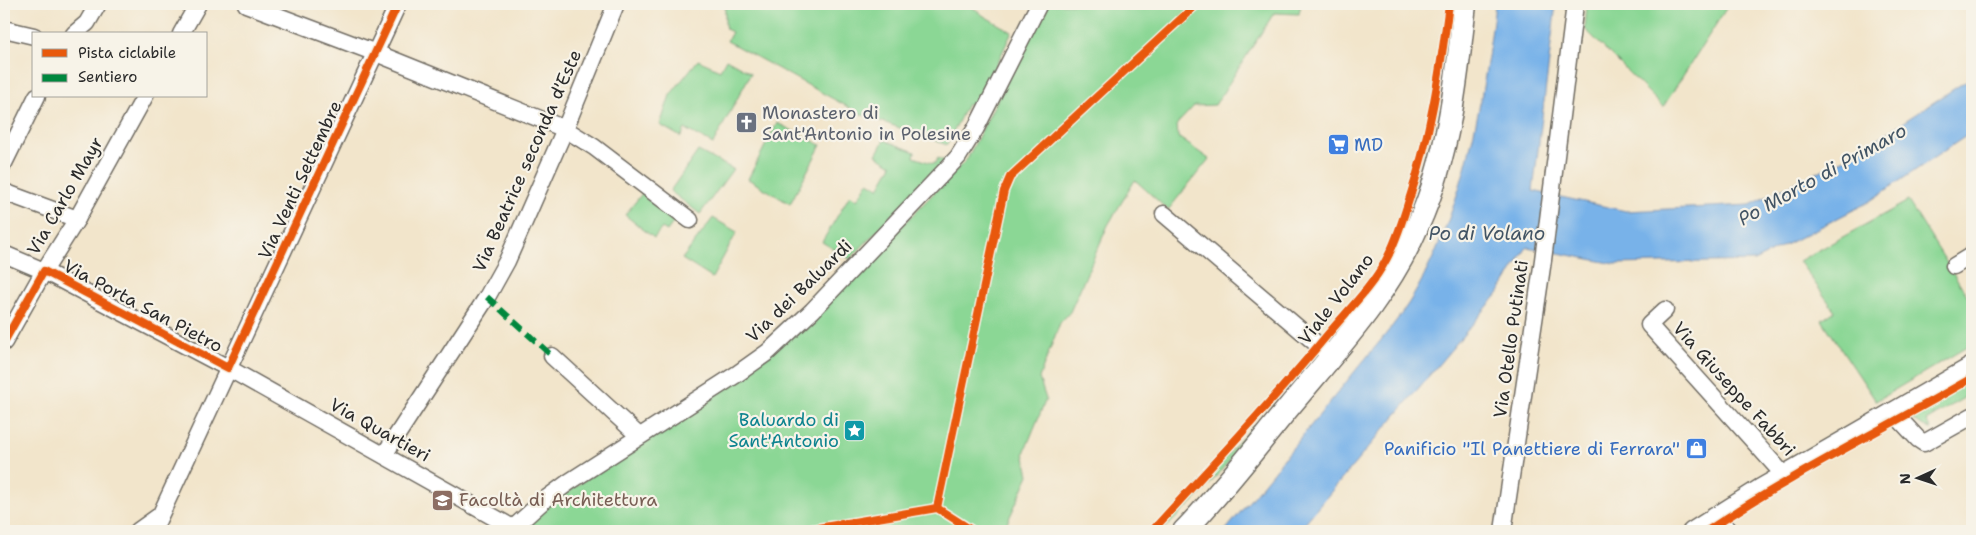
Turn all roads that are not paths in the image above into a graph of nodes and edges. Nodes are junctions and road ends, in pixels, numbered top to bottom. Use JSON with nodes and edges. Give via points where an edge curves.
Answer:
{"nodes":[{"id":1,"x":98,"y":4,"type":"edge"},
{"id":2,"x":198,"y":4,"type":"edge"},
{"id":3,"x":246,"y":4,"type":"edge"},
{"id":4,"x":398,"y":4,"type":"edge"},
{"id":5,"x":616,"y":4,"type":"edge"},
{"id":6,"x":1038,"y":4,"type":"edge"},
{"id":7,"x":1465,"y":4,"type":"edge"},
{"id":8,"x":1575,"y":4,"type":"edge"},
{"id":9,"x":4,"y":29,"type":"edge"},
{"id":10,"x":77,"y":32,"type":"edge"},
{"id":11,"x":182,"y":32,"type":"edge"},
{"id":12,"x":32,"y":36,"type":"edge"},
{"id":13,"x":376,"y":53,"type":"junction"},
{"id":14,"x":35,"y":98,"type":"edge"},
{"id":15,"x":145,"y":98,"type":"edge"},
{"id":16,"x":565,"y":129,"type":"junction"},
{"id":17,"x":11,"y":130,"type":"edge"},
{"id":18,"x":4,"y":163,"type":"edge"},
{"id":19,"x":4,"y":192,"type":"edge"},
{"id":20,"x":1164,"y":214,"type":"dead end"},
{"id":21,"x":77,"y":218,"type":"junction"},
{"id":22,"x":690,"y":220,"type":"dead end"},
{"id":23,"x":4,"y":254,"type":"edge"},
{"id":24,"x":1972,"y":256,"type":"edge"},
{"id":25,"x":1954,"y":266,"type":"dead end"},
{"id":26,"x":44,"y":271,"type":"junction"},
{"id":27,"x":1665,"y":310,"type":"dead end"},
{"id":28,"x":4,"y":342,"type":"edge"},
{"id":29,"x":552,"y":356,"type":"dead end"},
{"id":30,"x":1331,"y":356,"type":"junction"},
{"id":31,"x":1972,"y":365,"type":"edge"},
{"id":32,"x":228,"y":368,"type":"junction"},
{"id":33,"x":1892,"y":411,"type":"junction"},
{"id":34,"x":1972,"y":416,"type":"edge"},
{"id":35,"x":640,"y":436,"type":"junction"},
{"id":36,"x":384,"y":455,"type":"junction"},
{"id":37,"x":1243,"y":462,"type":"junction"},
{"id":38,"x":1783,"y":474,"type":"junction"},
{"id":39,"x":160,"y":515,"type":"junction"},
{"id":40,"x":1714,"y":515,"type":"junction"},
{"id":41,"x":511,"y":530,"type":"edge"},
{"id":42,"x":138,"y":531,"type":"edge"},
{"id":43,"x":153,"y":531,"type":"edge"},
{"id":44,"x":1170,"y":531,"type":"edge"},
{"id":45,"x":1184,"y":531,"type":"edge"},
{"id":46,"x":1503,"y":531,"type":"edge"},
{"id":47,"x":1691,"y":531,"type":"edge"},
{"id":48,"x":1729,"y":531,"type":"edge"}],
"edges":[{"from":1,"to":10,"type":"street","via":[[87,24]]},
{"from":2,"to":11,"type":"street"},
{"from":3,"to":13,"type":"street"},
{"from":4,"to":13,"type":"street","name":"Via Venti Settembre"},
{"from":5,"to":16,"type":"street","name":"Via Beatrice seconda d'Este"},
{"from":6,"to":35,"type":"street","name":"Via dei Baluardi","via":[[965,146],[946,171],[781,341],[737,374]]},
{"from":7,"to":30,"type":"main road","name":"Viale Volano","via":[[1449,121],[1424,213],[1391,278]]},
{"from":8,"to":46,"type":"street","name":"Via Otello Putinati","via":[[1553,189]]},
{"from":9,"to":12,"type":"street"},
{"from":13,"to":16,"type":"street"},
{"from":13,"to":32,"type":"street","name":"Via Venti Settembre"},
{"from":14,"to":17,"type":"street"},
{"from":15,"to":21,"type":"street","name":"Via Carlo Mayr"},
{"from":16,"to":22,"type":"street","via":[[594,147]]},
{"from":16,"to":36,"type":"street","name":"Via Beatrice seconda d'Este","via":[[497,280]]},
{"from":17,"to":18,"type":"street"},
{"from":19,"to":21,"type":"street"},
{"from":20,"to":30,"type":"street"},
{"from":21,"to":26,"type":"street","name":"Via Carlo Mayr"},
{"from":23,"to":26,"type":"street","name":"Via Porta San Pietro"},
{"from":24,"to":25,"type":"street"},
{"from":26,"to":28,"type":"street","name":"Via Carlo Mayr"},
{"from":26,"to":32,"type":"street","name":"Via Porta San Pietro"},
{"from":27,"to":38,"type":"street","name":"Via Giuseppe Fabbri","via":[[1649,325]]},
{"from":29,"to":35,"type":"street"},
{"from":30,"to":37,"type":"main road","name":"Viale Volano"},
{"from":31,"to":33,"type":"street","name":"Via Giuseppe Fabbri"},
{"from":32,"to":36,"type":"street","name":"Via Quartieri"},
{"from":32,"to":39,"type":"street","name":"Via Venti Settembre"},
{"from":33,"to":34,"type":"street","via":[[1924,443]]},
{"from":33,"to":38,"type":"street","name":"Via Giuseppe Fabbri"},
{"from":35,"to":41,"type":"street","name":"Via dei Baluardi","via":[[569,482]]},
{"from":36,"to":41,"type":"street","name":"Via Quartieri"},
{"from":37,"to":44,"type":"main road","name":"Viale Volano"},
{"from":37,"to":45,"type":"main road","name":"Viale Volano"},
{"from":38,"to":40,"type":"street","name":"Via Giuseppe Fabbri"},
{"from":39,"to":42,"type":"street"},
{"from":39,"to":43,"type":"street","name":"Via Venti Settembre"},
{"from":40,"to":47,"type":"street","name":"Via Giuseppe Fabbri"},
{"from":40,"to":48,"type":"street"}]}
